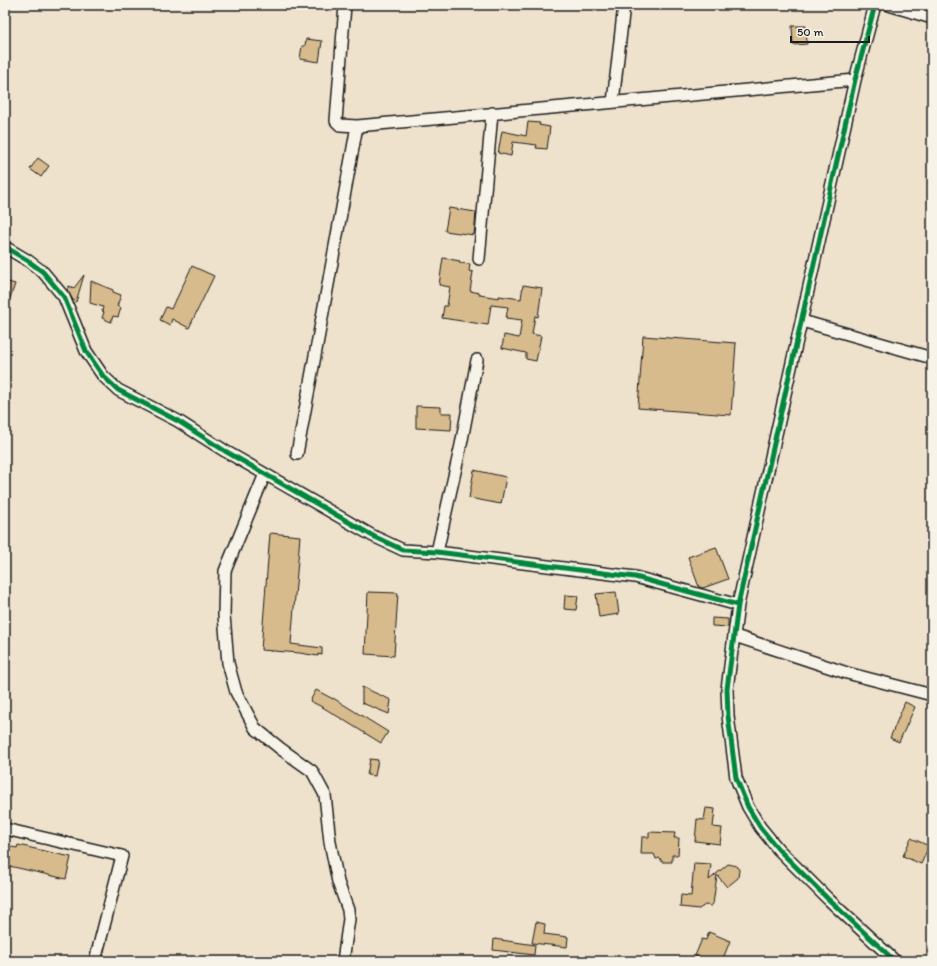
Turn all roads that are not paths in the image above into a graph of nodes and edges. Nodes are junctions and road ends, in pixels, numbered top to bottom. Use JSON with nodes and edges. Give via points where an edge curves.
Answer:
{"nodes":[{"id":1,"x":345,"y":5,"type":"edge"},
{"id":2,"x":624,"y":5,"type":"edge"},
{"id":3,"x":875,"y":5,"type":"edge"},
{"id":4,"x":889,"y":5,"type":"edge"},
{"id":5,"x":932,"y":18,"type":"edge"},
{"id":6,"x":855,"y":80,"type":"junction"},
{"id":7,"x":613,"y":102,"type":"junction"},
{"id":8,"x":492,"y":113,"type":"junction"},
{"id":9,"x":357,"y":126,"type":"junction"},
{"id":10,"x":5,"y":247,"type":"edge"},
{"id":11,"x":479,"y":259,"type":"dead end"},
{"id":12,"x":802,"y":321,"type":"junction"},
{"id":13,"x":932,"y":358,"type":"edge"},
{"id":14,"x":477,"y":360,"type":"dead end"},
{"id":15,"x":297,"y":454,"type":"dead end"},
{"id":16,"x":265,"y":474,"type":"junction"},
{"id":17,"x":437,"y":552,"type":"junction"},
{"id":18,"x":738,"y":605,"type":"junction"},
{"id":19,"x":735,"y":636,"type":"junction"},
{"id":20,"x":932,"y":695,"type":"edge"},
{"id":21,"x":5,"y":829,"type":"edge"},
{"id":22,"x":96,"y":961,"type":"edge"},
{"id":23,"x":343,"y":961,"type":"edge"},
{"id":24,"x":896,"y":961,"type":"edge"}],
"edges":[{"from":1,"to":9,"type":"street","via":[[336,121],[340,125]]},
{"from":2,"to":7,"type":"street"},
{"from":3,"to":6,"type":"street"},
{"from":4,"to":5,"type":"street"},
{"from":6,"to":7,"type":"street"},
{"from":6,"to":12,"type":"street"},
{"from":7,"to":8,"type":"street"},
{"from":8,"to":9,"type":"street"},
{"from":8,"to":11,"type":"street"},
{"from":9,"to":15,"type":"street"},
{"from":10,"to":16,"type":"street","via":[[43,272],[64,297],[86,351],[103,376],[118,390],[178,421]]},
{"from":12,"to":13,"type":"street"},
{"from":12,"to":18,"type":"street"},
{"from":14,"to":17,"type":"street"},
{"from":16,"to":17,"type":"street","via":[[388,544],[403,550]]},
{"from":16,"to":23,"type":"street","via":[[226,571],[224,615],[228,663],[236,692],[255,728],[312,771],[325,795],[330,842],[338,882],[348,910]]},
{"from":17,"to":18,"type":"street","via":[[635,577]]},
{"from":18,"to":19,"type":"street"},
{"from":19,"to":20,"type":"street","via":[[847,672]]},
{"from":19,"to":24,"type":"street","via":[[727,689],[728,716],[736,778],[748,807],[778,849]]},
{"from":21,"to":22,"type":"street","via":[[122,856]]}]}
